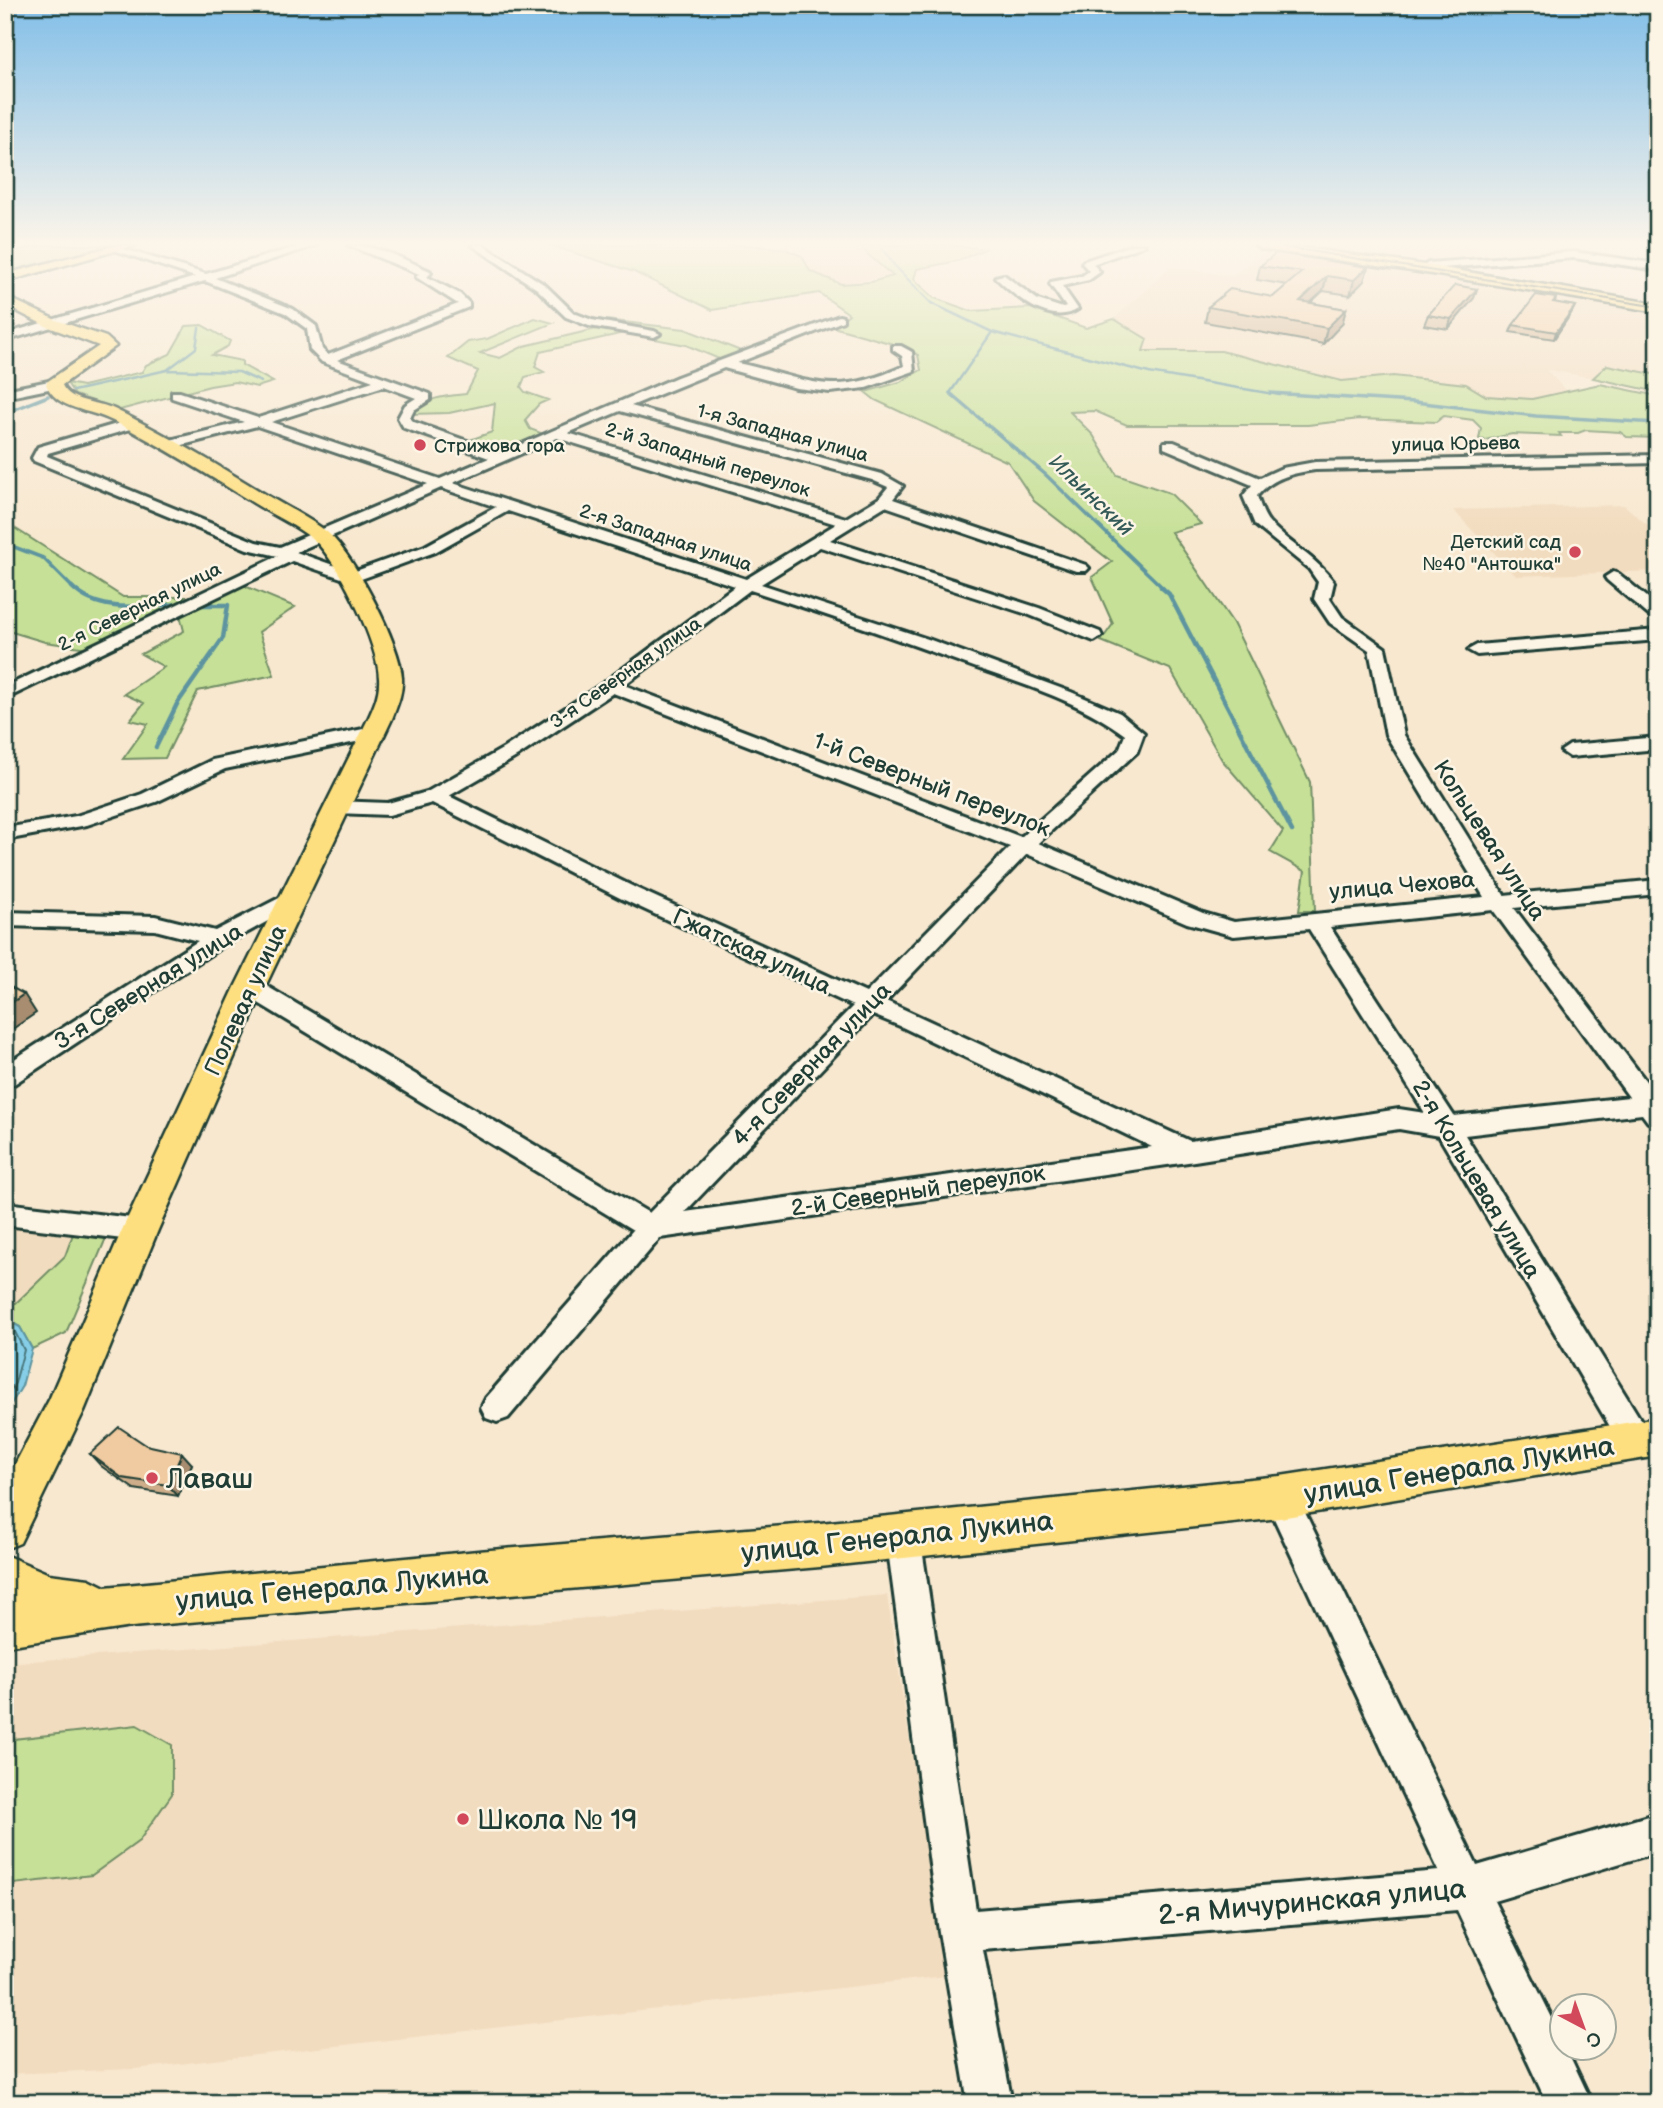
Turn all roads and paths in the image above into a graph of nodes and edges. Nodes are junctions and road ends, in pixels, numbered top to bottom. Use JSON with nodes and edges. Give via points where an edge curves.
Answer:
{"nodes":[{"id":1,"x":105,"y":343,"type":"edge"},
{"id":2,"x":315,"y":343,"type":"edge"},
{"id":3,"x":368,"y":343,"type":"edge"},
{"id":4,"x":771,"y":343,"type":"edge"},
{"id":5,"x":897,"y":348,"type":"dead end"},
{"id":6,"x":326,"y":360,"type":"junction"},
{"id":7,"x":726,"y":365,"type":"junction"},
{"id":8,"x":383,"y":382,"type":"junction"},
{"id":9,"x":54,"y":384,"type":"junction"},
{"id":10,"x":5,"y":394,"type":"edge"},
{"id":11,"x":176,"y":395,"type":"dead end"},
{"id":12,"x":619,"y":407,"type":"junction"},
{"id":13,"x":256,"y":423,"type":"junction"},
{"id":14,"x":132,"y":424,"type":"junction"},
{"id":15,"x":557,"y":435,"type":"junction"},
{"id":16,"x":171,"y":444,"type":"junction"},
{"id":17,"x":1169,"y":445,"type":"dead end"},
{"id":18,"x":503,"y":458,"type":"junction"},
{"id":19,"x":1658,"y":459,"type":"edge"},
{"id":20,"x":445,"y":483,"type":"junction"},
{"id":21,"x":1259,"y":483,"type":"junction"},
{"id":22,"x":896,"y":486,"type":"joint"},
{"id":23,"x":884,"y":501,"type":"junction"},
{"id":24,"x":506,"y":504,"type":"junction"},
{"id":25,"x":846,"y":523,"type":"junction"},
{"id":26,"x":322,"y":537,"type":"junction"},
{"id":27,"x":820,"y":542,"type":"junction"},
{"id":28,"x":287,"y":553,"type":"junction"},
{"id":29,"x":1081,"y":568,"type":"dead end"},
{"id":30,"x":1614,"y":576,"type":"dead end"},
{"id":31,"x":353,"y":577,"type":"junction"},
{"id":32,"x":750,"y":584,"type":"junction"},
{"id":33,"x":1658,"y":615,"type":"edge"},
{"id":34,"x":1658,"y":635,"type":"edge"},
{"id":35,"x":1094,"y":636,"type":"dead end"},
{"id":36,"x":1476,"y":650,"type":"dead end"},
{"id":37,"x":611,"y":686,"type":"junction"},
{"id":38,"x":5,"y":694,"type":"edge"},
{"id":39,"x":373,"y":733,"type":"junction"},
{"id":40,"x":1135,"y":733,"type":"joint"},
{"id":41,"x":1658,"y":743,"type":"edge"},
{"id":42,"x":1570,"y":751,"type":"dead end"},
{"id":43,"x":434,"y":796,"type":"junction"},
{"id":44,"x":335,"y":807,"type":"junction"},
{"id":45,"x":5,"y":834,"type":"edge"},
{"id":46,"x":1024,"y":845,"type":"junction"},
{"id":47,"x":1658,"y":887,"type":"edge"},
{"id":48,"x":293,"y":898,"type":"junction"},
{"id":49,"x":1498,"y":902,"type":"junction"},
{"id":50,"x":5,"y":919,"type":"edge"},
{"id":51,"x":1314,"y":919,"type":"junction"},
{"id":52,"x":1234,"y":929,"type":"joint"},
{"id":53,"x":218,"y":939,"type":"junction"},
{"id":54,"x":250,"y":987,"type":"junction"},
{"id":55,"x":869,"y":1003,"type":"junction"},
{"id":56,"x":5,"y":1077,"type":"edge"},
{"id":57,"x":1653,"y":1110,"type":"edge"},
{"id":58,"x":1447,"y":1127,"type":"junction"},
{"id":59,"x":1188,"y":1152,"type":"junction"},
{"id":60,"x":5,"y":1214,"type":"edge"},
{"id":61,"x":652,"y":1228,"type":"junction"},
{"id":62,"x":140,"y":1230,"type":"junction"},
{"id":63,"x":497,"y":1408,"type":"dead end"},
{"id":64,"x":1647,"y":1439,"type":"edge"},
{"id":65,"x":19,"y":1479,"type":"edge"},
{"id":66,"x":1280,"y":1497,"type":"junction"},
{"id":67,"x":5,"y":1528,"type":"edge"},
{"id":68,"x":903,"y":1535,"type":"junction"},
{"id":69,"x":5,"y":1577,"type":"edge"},
{"id":70,"x":132,"y":1605,"type":"junction"},
{"id":71,"x":5,"y":1625,"type":"edge"},
{"id":72,"x":1658,"y":1832,"type":"edge"},
{"id":73,"x":1467,"y":1889,"type":"junction"},
{"id":74,"x":959,"y":1932,"type":"junction"},
{"id":75,"x":990,"y":2103,"type":"edge"},
{"id":76,"x":1570,"y":2103,"type":"edge"}],
"edges":[{"from":1,"to":9,"type":"main road","via":[[109,346]]},
{"from":2,"to":6,"type":"street"},
{"from":3,"to":6,"type":"street"},
{"from":4,"to":7,"type":"street","name":"2-я Северная улица"},
{"from":5,"to":7,"type":"street","via":[[908,354],[910,368],[867,386],[846,389],[798,384]]},
{"from":6,"to":8,"type":"street"},
{"from":7,"to":12,"type":"street","name":"2-я Северная улица"},
{"from":8,"to":13,"type":"street"},
{"from":8,"to":18,"type":"street","via":[[426,397],[409,408],[404,418],[409,425]]},
{"from":9,"to":10,"type":"street"},
{"from":9,"to":14,"type":"main road","via":[[58,394],[70,401]]},
{"from":11,"to":13,"type":"street","name":"2-я Западная улица"},
{"from":12,"to":15,"type":"street","name":"2-я Северная улица"},
{"from":12,"to":22,"type":"street","name":"1-я Западная улица"},
{"from":13,"to":16,"type":"street"},
{"from":13,"to":20,"type":"street","name":"2-я Западная улица"},
{"from":14,"to":16,"type":"main road"},
{"from":14,"to":28,"type":"street","via":[[43,450],[40,458],[252,547]]},
{"from":15,"to":18,"type":"street","name":"2-я Северная улица"},
{"from":15,"to":25,"type":"street","name":"2-й Западный переулок"},
{"from":16,"to":26,"type":"main road"},
{"from":17,"to":21,"type":"street"},
{"from":18,"to":20,"type":"street","name":"2-я Северная улица"},
{"from":19,"to":21,"type":"street","name":"улица Юрьева","via":[[1315,466],[1286,470]]},
{"from":20,"to":24,"type":"street","name":"2-я Западная улица"},
{"from":20,"to":26,"type":"street","name":"2-я Северная улица"},
{"from":21,"to":49,"type":"street","name":"Кольцевая улица","via":[[1250,496],[1260,522],[1314,566],[1326,582],[1322,599],[1336,620],[1377,648],[1395,735]]},
{"from":22,"to":23,"type":"street","name":"3-я Северная улица"},
{"from":23,"to":25,"type":"street","name":"3-я Северная улица"},
{"from":23,"to":29,"type":"street"},
{"from":24,"to":31,"type":"street","via":[[430,550]]},
{"from":24,"to":32,"type":"street","name":"2-я Западная улица"},
{"from":25,"to":27,"type":"street","name":"3-я Северная улица"},
{"from":26,"to":28,"type":"street","name":"2-я Северная улица"},
{"from":26,"to":31,"type":"main road","name":"Полевая улица"},
{"from":27,"to":32,"type":"street","name":"3-я Северная улица"},
{"from":27,"to":35,"type":"street","via":[[1033,611]]},
{"from":28,"to":31,"type":"street"},
{"from":28,"to":38,"type":"street","name":"2-я Северная улица"},
{"from":30,"to":33,"type":"street"},
{"from":31,"to":39,"type":"main road","name":"Полевая улица","via":[[391,676],[389,697]]},
{"from":32,"to":37,"type":"street","name":"3-я Северная улица"},
{"from":32,"to":40,"type":"street","name":"2-я Западная улица","via":[[1056,691],[1113,715],[1132,726]]},
{"from":34,"to":36,"type":"street"},
{"from":37,"to":43,"type":"street","name":"3-я Северная улица"},
{"from":37,"to":46,"type":"street","name":"1-й Северный переулок"},
{"from":39,"to":44,"type":"main road","name":"Полевая улица"},
{"from":39,"to":45,"type":"street","via":[[219,764],[149,798],[80,821]]},
{"from":40,"to":46,"type":"street","name":"4-я Северная улица","via":[[1128,752]]},
{"from":41,"to":42,"type":"street"},
{"from":43,"to":44,"type":"street","name":"3-я Северная улица","via":[[389,809]]},
{"from":43,"to":55,"type":"street","name":"Гжатская улица","via":[[630,894]]},
{"from":44,"to":48,"type":"main road","name":"Полевая улица"},
{"from":46,"to":52,"type":"street","name":"1-й Северный переулок","via":[[1195,918]]},
{"from":46,"to":55,"type":"street","name":"4-я Северная улица"},
{"from":47,"to":49,"type":"street","name":"улица Чехова"},
{"from":48,"to":53,"type":"street","name":"3-я Северная улица"},
{"from":48,"to":54,"type":"main road","name":"Полевая улица"},
{"from":49,"to":51,"type":"street","name":"улица Чехова"},
{"from":49,"to":57,"type":"street","name":"Кольцевая улица"},
{"from":50,"to":53,"type":"street","via":[[155,923]]},
{"from":51,"to":52,"type":"street","name":"улица Чехова"},
{"from":51,"to":58,"type":"street","name":"2-я Кольцевая улица"},
{"from":53,"to":56,"type":"street","name":"3-я Северная улица"},
{"from":54,"to":61,"type":"street"},
{"from":54,"to":62,"type":"main road","name":"Полевая улица"},
{"from":55,"to":59,"type":"street","name":"Гжатская улица"},
{"from":55,"to":61,"type":"street","name":"4-я Северная улица"},
{"from":57,"to":58,"type":"street","name":"2-й Северный переулок"},
{"from":58,"to":59,"type":"street","name":"2-й Северный переулок","via":[[1399,1119]]},
{"from":58,"to":64,"type":"street","name":"2-я Кольцевая улица"},
{"from":59,"to":61,"type":"street","name":"2-й Северный переулок"},
{"from":60,"to":62,"type":"street"},
{"from":61,"to":63,"type":"street","name":"4-я Северная улица"},
{"from":62,"to":65,"type":"main road","name":"Полевая улица","via":[[84,1367]]},
{"from":64,"to":66,"type":"main road","name":"улица Генерала Лукина"},
{"from":65,"to":67,"type":"main road","name":"Полевая улица","via":[[16,1509]]},
{"from":66,"to":68,"type":"main road","name":"улица Генерала Лукина"},
{"from":66,"to":73,"type":"street"},
{"from":68,"to":70,"type":"main road","name":"улица Генерала Лукина"},
{"from":68,"to":74,"type":"street"},
{"from":69,"to":70,"type":"main road","name":"улица Генерала Лукина","via":[[62,1599]]},
{"from":70,"to":71,"type":"main road","name":"улица Генерала Лукина"},
{"from":72,"to":73,"type":"street","name":"2-я Мичуринская улица"},
{"from":73,"to":74,"type":"street","name":"2-я Мичуринская улица"},
{"from":73,"to":76,"type":"street"},
{"from":74,"to":75,"type":"street"}]}
